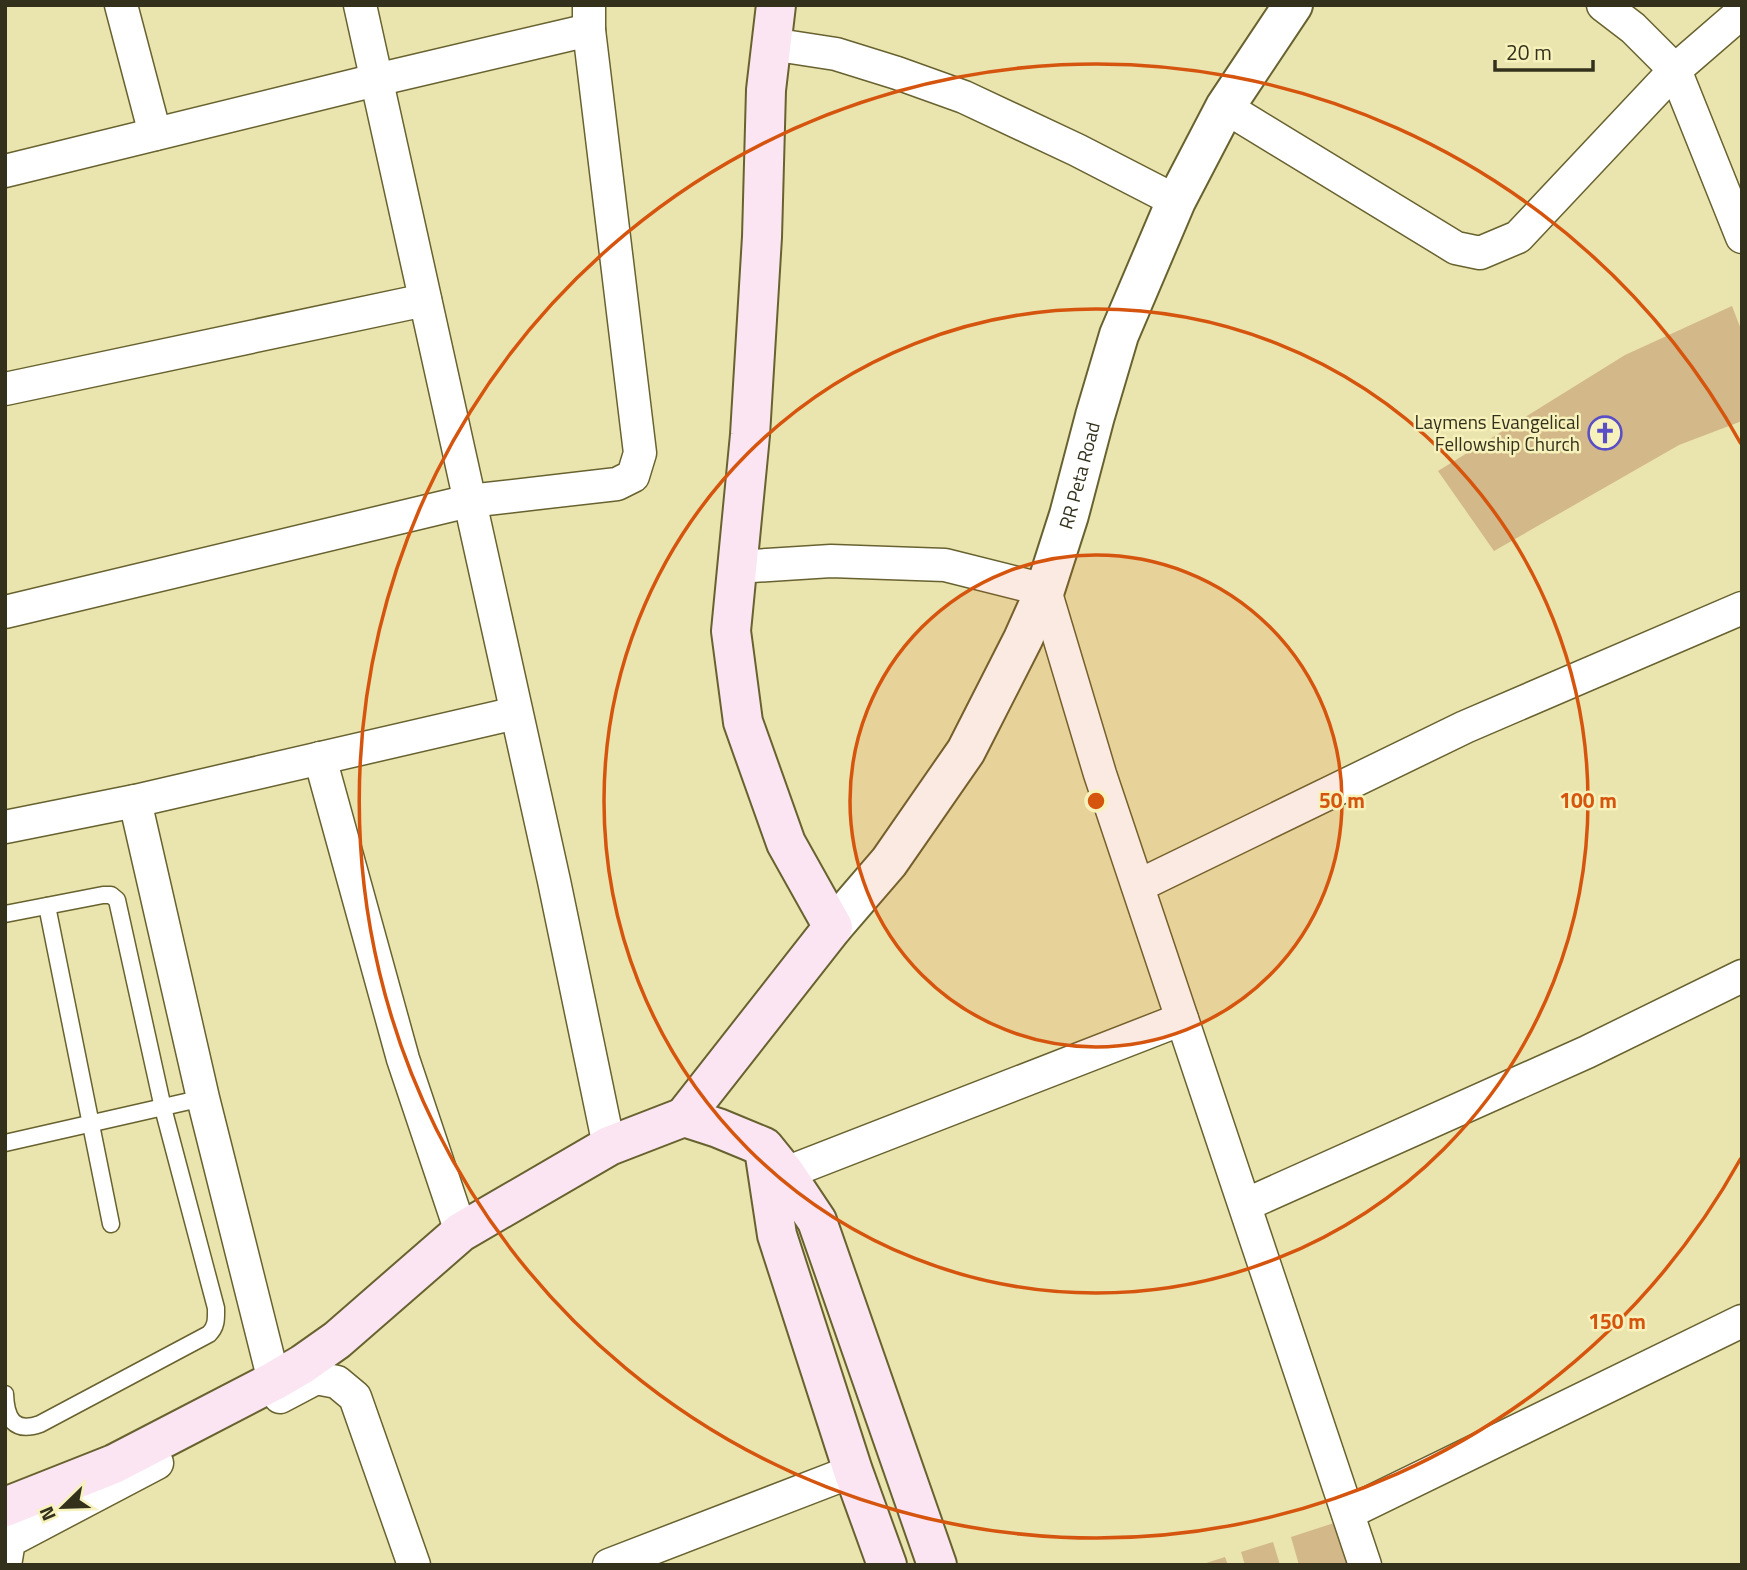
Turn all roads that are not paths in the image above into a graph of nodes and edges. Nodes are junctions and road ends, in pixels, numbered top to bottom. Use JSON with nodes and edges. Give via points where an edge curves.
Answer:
{"nodes":[{"id":1,"x":121,"y":5,"type":"edge"},
{"id":2,"x":360,"y":5,"type":"edge"},
{"id":3,"x":776,"y":5,"type":"edge"},
{"id":4,"x":1293,"y":5,"type":"edge"},
{"id":5,"x":1603,"y":5,"type":"edge"},
{"id":6,"x":1742,"y":12,"type":"edge"},
{"id":7,"x":589,"y":18,"type":"edge"},
{"id":8,"x":771,"y":44,"type":"junction"},
{"id":9,"x":1675,"y":70,"type":"junction"},
{"id":10,"x":376,"y":80,"type":"junction"},
{"id":11,"x":1225,"y":107,"type":"junction"},
{"id":12,"x":155,"y":134,"type":"junction"},
{"id":13,"x":5,"y":171,"type":"edge"},
{"id":14,"x":1175,"y":201,"type":"junction"},
{"id":15,"x":1742,"y":237,"type":"edge"},
{"id":16,"x":425,"y":300,"type":"junction"},
{"id":17,"x":5,"y":389,"type":"edge"},
{"id":18,"x":469,"y":501,"type":"junction"},
{"id":19,"x":737,"y":567,"type":"junction"},
{"id":20,"x":1045,"y":590,"type":"junction"},
{"id":21,"x":1742,"y":608,"type":"edge"},
{"id":22,"x":5,"y":612,"type":"edge"},
{"id":23,"x":516,"y":713,"type":"junction"},
{"id":24,"x":320,"y":758,"type":"junction"},
{"id":25,"x":135,"y":801,"type":"junction"},
{"id":26,"x":5,"y":827,"type":"edge"},
{"id":27,"x":1138,"y":886,"type":"junction"},
{"id":28,"x":47,"y":906,"type":"junction"},
{"id":29,"x":5,"y":914,"type":"edge"},
{"id":30,"x":833,"y":927,"type":"junction"},
{"id":31,"x":1742,"y":976,"type":"edge"},
{"id":32,"x":1182,"y":1019,"type":"junction"},
{"id":33,"x":203,"y":1098,"type":"junction"},
{"id":34,"x":163,"y":1108,"type":"junction"},
{"id":35,"x":684,"y":1117,"type":"junction"},
{"id":36,"x":90,"y":1124,"type":"junction"},
{"id":37,"x":5,"y":1143,"type":"edge"},
{"id":38,"x":609,"y":1146,"type":"junction"},
{"id":39,"x":772,"y":1167,"type":"junction"},
{"id":40,"x":1245,"y":1205,"type":"junction"},
{"id":41,"x":111,"y":1224,"type":"dead end"},
{"id":42,"x":461,"y":1232,"type":"junction"},
{"id":43,"x":1742,"y":1321,"type":"edge"},
{"id":44,"x":274,"y":1381,"type":"junction"},
{"id":45,"x":5,"y":1394,"type":"edge"},
{"id":46,"x":853,"y":1471,"type":"junction"},
{"id":47,"x":5,"y":1507,"type":"edge"},
{"id":48,"x":1348,"y":1513,"type":"junction"},
{"id":49,"x":5,"y":1565,"type":"edge"},
{"id":50,"x":414,"y":1565,"type":"edge"},
{"id":51,"x":609,"y":1565,"type":"edge"},
{"id":52,"x":887,"y":1565,"type":"edge"},
{"id":53,"x":937,"y":1565,"type":"edge"},
{"id":54,"x":1365,"y":1565,"type":"edge"}],
"edges":[{"from":1,"to":12,"type":"street"},
{"from":2,"to":10,"type":"street"},
{"from":3,"to":8,"type":"main road"},
{"from":4,"to":11,"type":"street","name":"RR Peta Road"},
{"from":5,"to":9,"type":"street","via":[[1633,27]]},
{"from":6,"to":9,"type":"street"},
{"from":7,"to":10,"type":"street"},
{"from":7,"to":18,"type":"street","via":[[640,453],[633,476],[617,484]]},
{"from":8,"to":14,"type":"street","via":[[836,54],[964,97]]},
{"from":8,"to":19,"type":"main road","via":[[765,90],[750,435]]},
{"from":9,"to":11,"type":"street","via":[[1518,237],[1480,253],[1456,248]]},
{"from":9,"to":15,"type":"street"},
{"from":10,"to":12,"type":"street"},
{"from":10,"to":16,"type":"street"},
{"from":11,"to":14,"type":"street","name":"RR Peta Road"},
{"from":12,"to":13,"type":"street"},
{"from":14,"to":20,"type":"street","name":"RR Peta Road","via":[[1119,335]]},
{"from":16,"to":17,"type":"street"},
{"from":16,"to":18,"type":"street"},
{"from":18,"to":22,"type":"street"},
{"from":18,"to":23,"type":"street"},
{"from":19,"to":20,"type":"street","via":[[831,561],[945,565]]},
{"from":19,"to":30,"type":"main road","via":[[731,631],[743,722],[786,843]]},
{"from":20,"to":27,"type":"street"},
{"from":20,"to":30,"type":"street","name":"RR Peta Road","via":[[966,751],[889,862]]},
{"from":21,"to":27,"type":"street","via":[[1465,727]]},
{"from":23,"to":24,"type":"street"},
{"from":23,"to":38,"type":"street"},
{"from":24,"to":25,"type":"street"},
{"from":24,"to":42,"type":"street","via":[[403,1059]]},
{"from":25,"to":26,"type":"street"},
{"from":25,"to":33,"type":"street"},
{"from":27,"to":32,"type":"street"},
{"from":28,"to":29,"type":"lane"},
{"from":28,"to":34,"type":"lane","via":[[103,894],[117,900]]},
{"from":28,"to":36,"type":"lane"},
{"from":30,"to":35,"type":"main road"},
{"from":31,"to":40,"type":"street","via":[[1587,1052]]},
{"from":32,"to":39,"type":"street"},
{"from":32,"to":40,"type":"street"},
{"from":33,"to":34,"type":"lane"},
{"from":33,"to":44,"type":"street"},
{"from":34,"to":36,"type":"lane"},
{"from":34,"to":45,"type":"lane","via":[[216,1308],[214,1329],[40,1424],[16,1425],[6,1410]]},
{"from":35,"to":38,"type":"main road"},
{"from":35,"to":39,"type":"main road","via":[[718,1128]]},
{"from":36,"to":37,"type":"lane"},
{"from":36,"to":41,"type":"lane"},
{"from":38,"to":42,"type":"main road"},
{"from":39,"to":46,"type":"main road","via":[[777,1235]]},
{"from":39,"to":53,"type":"main road","via":[[817,1221]]},
{"from":40,"to":48,"type":"street"},
{"from":42,"to":44,"type":"main road","via":[[337,1340]]},
{"from":43,"to":48,"type":"street"},
{"from":44,"to":47,"type":"main road","via":[[114,1464]]},
{"from":46,"to":51,"type":"street"},
{"from":46,"to":52,"type":"main road"},
{"from":48,"to":54,"type":"street"},
{"from":49,"to":50,"type":"street","via":[[9,1541],[316,1378],[337,1382],[355,1397]]}]}
